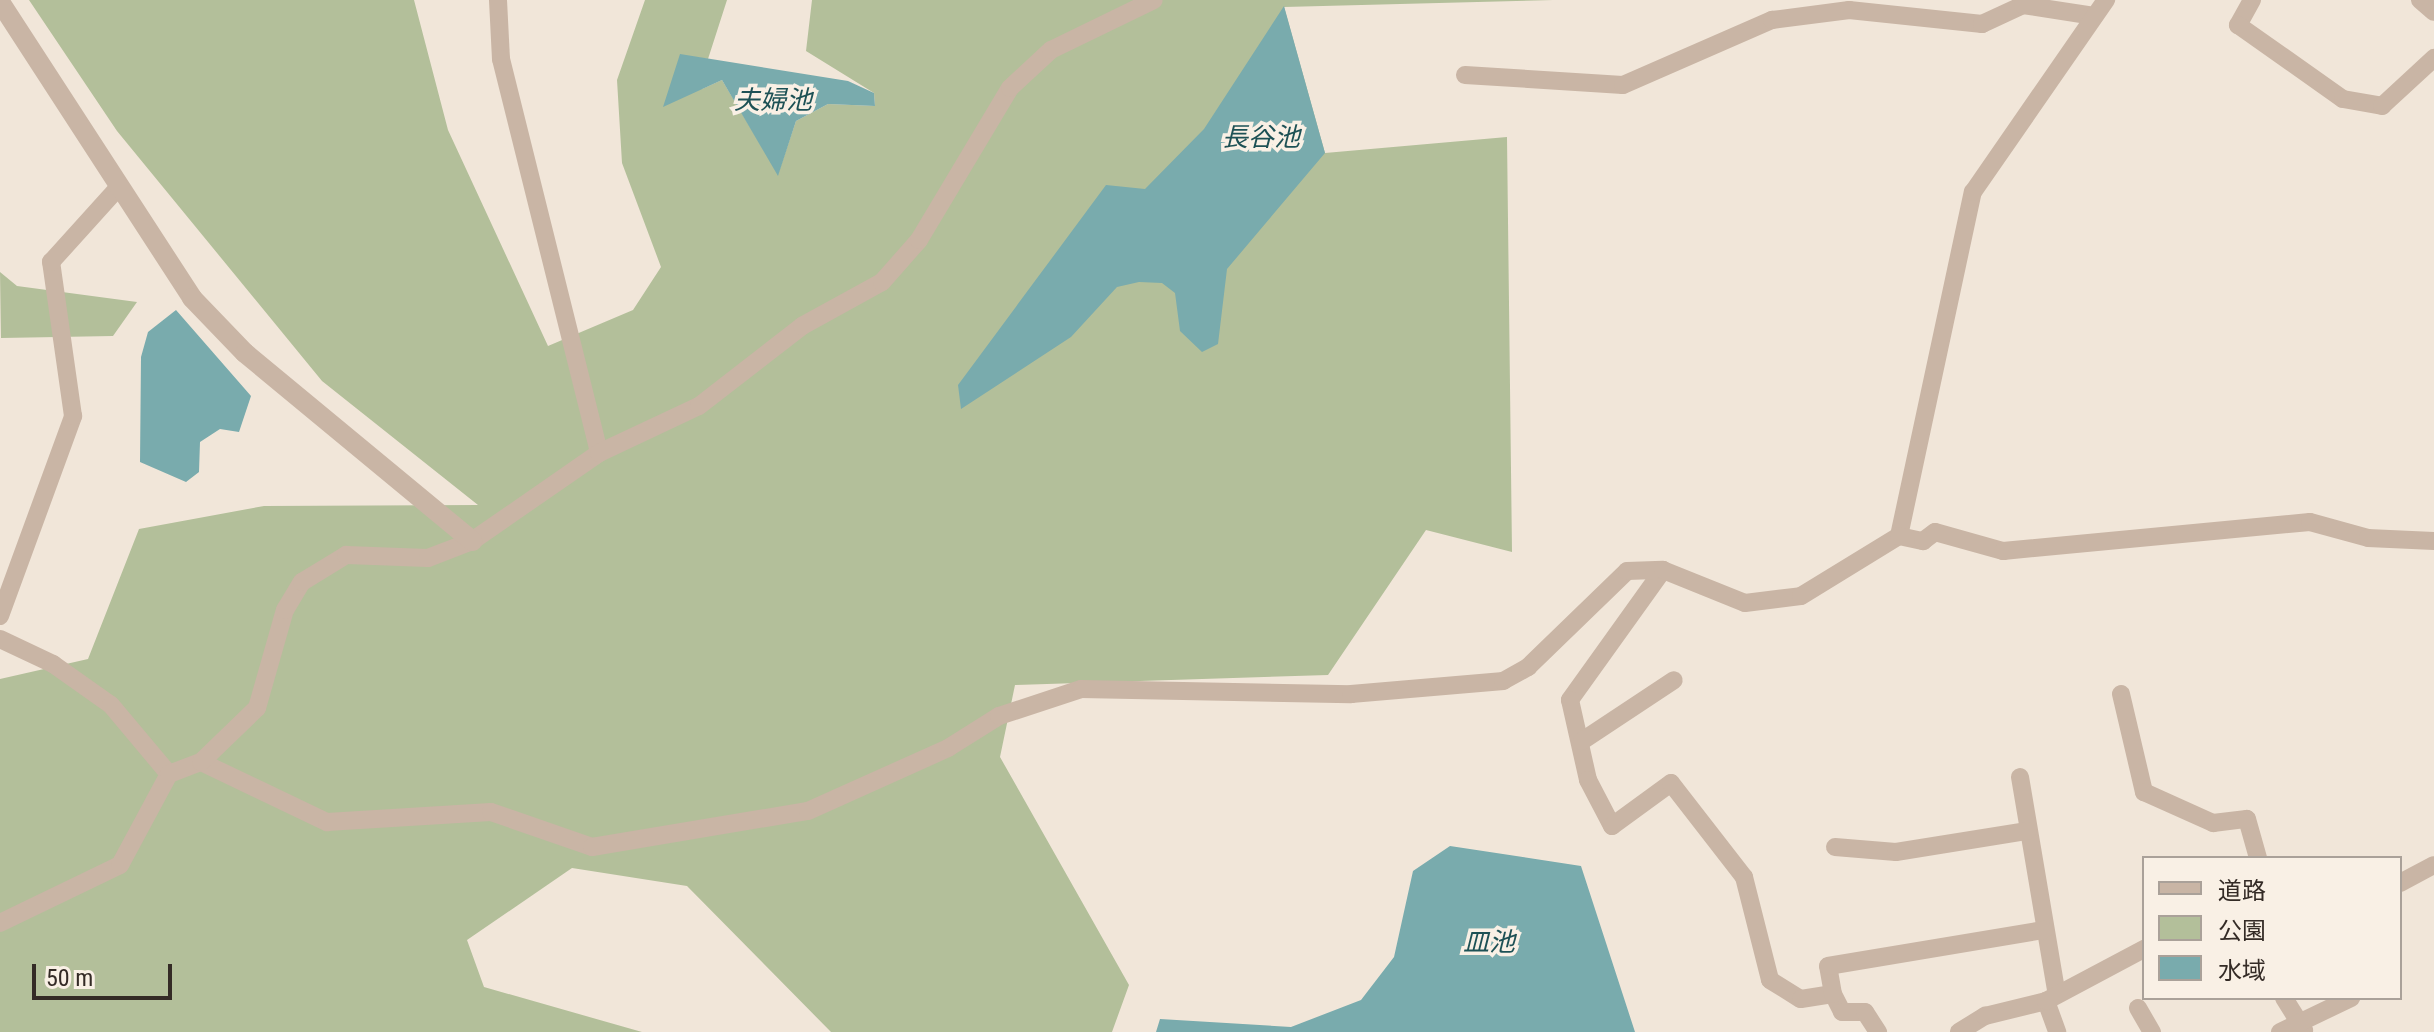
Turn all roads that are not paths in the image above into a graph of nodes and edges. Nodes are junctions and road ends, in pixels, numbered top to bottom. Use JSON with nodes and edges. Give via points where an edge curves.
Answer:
{"nodes":[{"id":1,"x":498,"y":0,"type":"edge"},
{"id":2,"x":1154,"y":0,"type":"edge"},
{"id":3,"x":2106,"y":0,"type":"edge"},
{"id":4,"x":2252,"y":0,"type":"edge"},
{"id":5,"x":2420,"y":0,"type":"edge"},
{"id":6,"x":0,"y":2,"type":"edge"},
{"id":7,"x":2434,"y":12,"type":"edge"},
{"id":8,"x":2094,"y":16,"type":"junction"},
{"id":9,"x":2434,"y":58,"type":"edge"},
{"id":10,"x":1465,"y":75,"type":"dead end"},
{"id":11,"x":117,"y":189,"type":"junction"},
{"id":12,"x":599,"y":453,"type":"junction"},
{"id":13,"x":1899,"y":536,"type":"junction"},
{"id":14,"x":472,"y":541,"type":"junction"},
{"id":15,"x":2434,"y":541,"type":"edge"},
{"id":16,"x":1663,"y":570,"type":"junction"},
{"id":17,"x":0,"y":616,"type":"edge"},
{"id":18,"x":0,"y":639,"type":"edge"},
{"id":19,"x":1674,"y":680,"type":"dead end"},
{"id":20,"x":2121,"y":694,"type":"dead end"},
{"id":21,"x":1582,"y":741,"type":"junction"},
{"id":22,"x":201,"y":762,"type":"junction"},
{"id":23,"x":169,"y":774,"type":"junction"},
{"id":24,"x":2020,"y":777,"type":"dead end"},
{"id":25,"x":2027,"y":831,"type":"junction"},
{"id":26,"x":1835,"y":847,"type":"dead end"},
{"id":27,"x":2257,"y":856,"type":"edge"},
{"id":28,"x":2434,"y":865,"type":"edge"},
{"id":29,"x":2402,"y":882,"type":"edge"},
{"id":30,"x":0,"y":923,"type":"edge"},
{"id":31,"x":2044,"y":930,"type":"junction"},
{"id":32,"x":2142,"y":950,"type":"edge"},
{"id":33,"x":1833,"y":994,"type":"junction"},
{"id":34,"x":2051,"y":996,"type":"junction"},
{"id":35,"x":2285,"y":1000,"type":"edge"},
{"id":36,"x":2348,"y":1000,"type":"edge"},
{"id":37,"x":2138,"y":1008,"type":"dead end"},
{"id":38,"x":2302,"y":1027,"type":"edge"},
{"id":39,"x":1878,"y":1032,"type":"edge"},
{"id":40,"x":1959,"y":1032,"type":"edge"},
{"id":41,"x":2057,"y":1032,"type":"edge"},
{"id":42,"x":2152,"y":1032,"type":"edge"},
{"id":43,"x":2280,"y":1032,"type":"edge"}],
"edges":[{"from":1,"to":12,"type":"street","via":[[501,59]]},
{"from":2,"to":12,"type":"street","via":[[1051,50],[1010,88],[899,269],[802,326],[699,406]]},
{"from":3,"to":8,"type":"street"},
{"from":4,"to":9,"type":"street","via":[[2238,25],[2343,99],[2382,106]]},
{"from":5,"to":7,"type":"street"},
{"from":6,"to":11,"type":"street"},
{"from":8,"to":10,"type":"street","via":[[2023,5],[1982,24],[1849,10],[1772,20],[1623,85]]},
{"from":8,"to":13,"type":"street","via":[[1973,192]]},
{"from":11,"to":14,"type":"street","via":[[159,257],[245,353]]},
{"from":11,"to":17,"type":"street","via":[[51,262],[73,416]]},
{"from":12,"to":14,"type":"street"},
{"from":13,"to":15,"type":"street","via":[[1923,541],[1935,532],[2003,551],[2310,522],[2368,538]]},
{"from":13,"to":16,"type":"street","via":[[1785,600],[1745,603]]},
{"from":14,"to":22,"type":"street","via":[[428,558],[346,555],[302,582],[285,610],[257,708]]},
{"from":16,"to":21,"type":"street","via":[[1570,700]]},
{"from":16,"to":22,"type":"street","via":[[1627,571],[1528,667],[1503,681],[1351,694],[1067,692],[999,716],[948,748],[808,811],[592,847],[491,812],[327,822]]},
{"from":18,"to":23,"type":"street","via":[[53,664],[111,705]]},
{"from":19,"to":21,"type":"street"},
{"from":20,"to":27,"type":"street","via":[[2144,792],[2213,823],[2247,819]]},
{"from":21,"to":33,"type":"street","via":[[1588,780],[1612,826],[1671,783],[1744,877],[1770,980],[1801,999]]},
{"from":22,"to":23,"type":"street"},
{"from":23,"to":30,"type":"street","via":[[120,865]]},
{"from":24,"to":25,"type":"street"},
{"from":25,"to":26,"type":"street","via":[[1896,852]]},
{"from":25,"to":31,"type":"street"},
{"from":28,"to":29,"type":"street"},
{"from":31,"to":33,"type":"street","via":[[1828,966]]},
{"from":31,"to":34,"type":"street"},
{"from":32,"to":34,"type":"street"},
{"from":33,"to":39,"type":"street","via":[[1842,1012],[1865,1012]]},
{"from":34,"to":40,"type":"street","via":[[1985,1016]]},
{"from":34,"to":41,"type":"street"},
{"from":35,"to":38,"type":"street"},
{"from":36,"to":38,"type":"street"},
{"from":37,"to":42,"type":"street"},
{"from":38,"to":43,"type":"street"}]}
